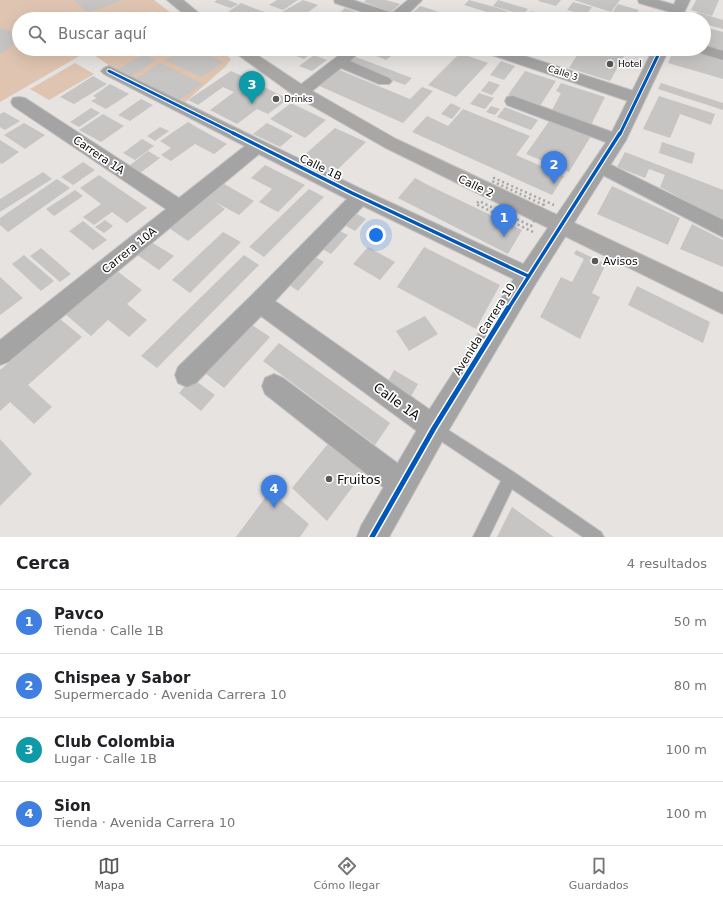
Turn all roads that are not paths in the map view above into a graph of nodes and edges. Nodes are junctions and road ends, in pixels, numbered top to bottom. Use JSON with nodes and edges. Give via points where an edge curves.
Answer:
{"nodes":[{"id":1,"x":174,"y":0,"type":"edge"},
{"id":2,"x":340,"y":0,"type":"edge"},
{"id":3,"x":416,"y":0,"type":"edge"},
{"id":4,"x":644,"y":0,"type":"edge"},
{"id":5,"x":678,"y":10,"type":"edge"},
{"id":6,"x":189,"y":12,"type":"edge"},
{"id":7,"x":375,"y":12,"type":"edge"},
{"id":8,"x":403,"y":12,"type":"edge"},
{"id":9,"x":711,"y":52,"type":"edge"},
{"id":10,"x":248,"y":56,"type":"edge"},
{"id":11,"x":347,"y":56,"type":"edge"},
{"id":12,"x":509,"y":56,"type":"edge"},
{"id":13,"x":658,"y":56,"type":"edge"},
{"id":14,"x":723,"y":56,"type":"edge"},
{"id":15,"x":340,"y":62,"type":"junction"},
{"id":16,"x":109,"y":71,"type":"dead end"},
{"id":17,"x":384,"y":81,"type":"dead end"},
{"id":18,"x":301,"y":92,"type":"junction"},
{"id":19,"x":637,"y":98,"type":"junction"},
{"id":20,"x":513,"y":101,"type":"dead end"},
{"id":21,"x":19,"y":102,"type":"dead end"},
{"id":22,"x":617,"y":140,"type":"junction"},
{"id":23,"x":257,"y":146,"type":"junction"},
{"id":24,"x":601,"y":166,"type":"junction"},
{"id":25,"x":360,"y":196,"type":"junction"},
{"id":26,"x":180,"y":208,"type":"junction"},
{"id":27,"x":557,"y":216,"type":"junction"},
{"id":28,"x":723,"y":229,"type":"edge"},
{"id":29,"x":528,"y":276,"type":"junction"},
{"id":30,"x":260,"y":302,"type":"junction"},
{"id":31,"x":723,"y":304,"type":"edge"},
{"id":32,"x":0,"y":354,"type":"edge"},
{"id":33,"x":187,"y":375,"type":"dead end"},
{"id":34,"x":274,"y":386,"type":"dead end"},
{"id":35,"x":434,"y":428,"type":"junction"},
{"id":36,"x":510,"y":478,"type":"junction"},
{"id":37,"x":402,"y":484,"type":"junction"},
{"id":38,"x":372,"y":537,"type":"edge"},
{"id":39,"x":481,"y":537,"type":"edge"},
{"id":40,"x":596,"y":537,"type":"edge"}],
"edges":[{"from":1,"to":6,"type":"main road"},
{"from":2,"to":7,"type":"street"},
{"from":3,"to":8,"type":"street"},
{"from":4,"to":5,"type":"street"},
{"from":9,"to":14,"type":"street"},
{"from":10,"to":18,"type":"main road","name":"Calle 2"},
{"from":11,"to":15,"type":"street"},
{"from":12,"to":19,"type":"street","name":"Calle 3"},
{"from":13,"to":19,"type":"street","name":"Avenida Carrera 10"},
{"from":15,"to":17,"type":"street"},
{"from":15,"to":18,"type":"street"},
{"from":16,"to":23,"type":"street","name":"Calle 1B"},
{"from":18,"to":27,"type":"main road","name":"Calle 2","via":[[390,143]]},
{"from":19,"to":22,"type":"street","name":"Avenida Carrera 10"},
{"from":20,"to":22,"type":"street"},
{"from":21,"to":26,"type":"street","name":"Carrera 1A"},
{"from":22,"to":24,"type":"street","name":"Avenida Carrera 10"},
{"from":23,"to":25,"type":"street","name":"Calle 1B"},
{"from":23,"to":26,"type":"street","name":"Carrera 10A"},
{"from":24,"to":27,"type":"street","name":"Avenida Carrera 10"},
{"from":24,"to":28,"type":"street"},
{"from":25,"to":29,"type":"street","name":"Calle 1B"},
{"from":25,"to":30,"type":"street"},
{"from":26,"to":32,"type":"street","name":"Carrera 10A"},
{"from":27,"to":29,"type":"street","name":"Avenida Carrera 10"},
{"from":27,"to":31,"type":"main road","name":"Calle 2"},
{"from":29,"to":35,"type":"street","name":"Avenida Carrera 10"},
{"from":30,"to":33,"type":"street"},
{"from":30,"to":35,"type":"street","name":"Calle 1A"},
{"from":34,"to":37,"type":"street"},
{"from":35,"to":36,"type":"lane","name":"Calle 1A"},
{"from":35,"to":37,"type":"street","name":"Avenida Carrera 10"},
{"from":36,"to":39,"type":"lane"},
{"from":36,"to":40,"type":"lane","name":"Calle 1A"},
{"from":37,"to":38,"type":"street","name":"Avenida Carrera 10"}]}
